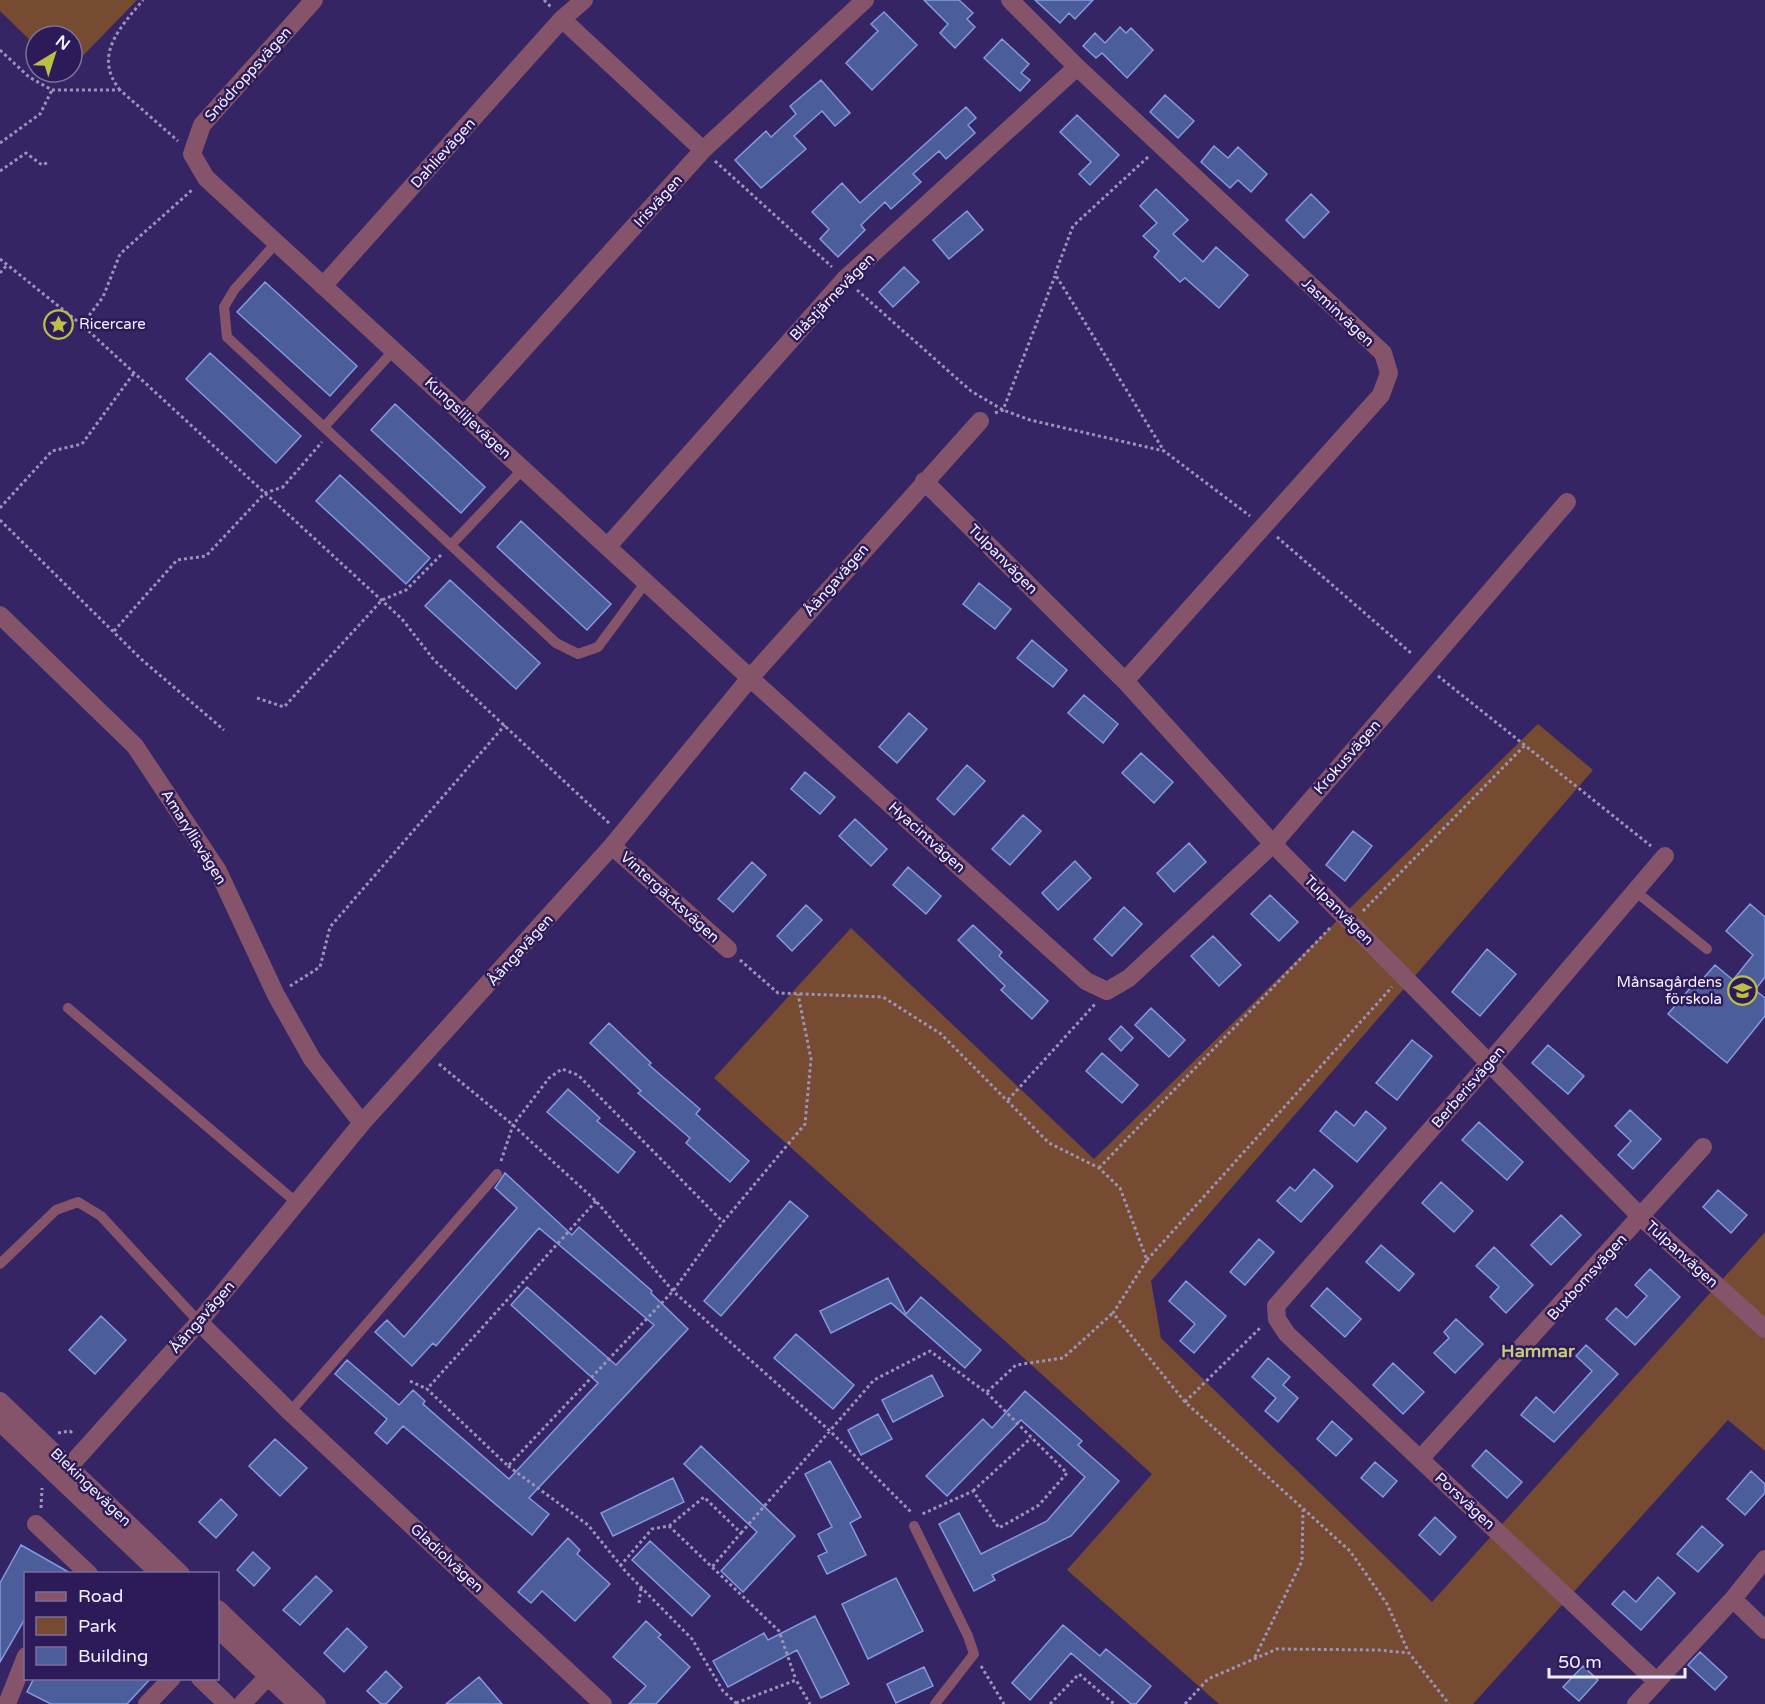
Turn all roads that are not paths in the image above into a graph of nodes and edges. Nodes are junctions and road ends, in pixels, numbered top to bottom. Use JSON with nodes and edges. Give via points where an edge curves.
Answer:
{"nodes":[{"id":1,"x":314,"y":0,"type":"edge"},
{"id":2,"x":584,"y":0,"type":"edge"},
{"id":3,"x":865,"y":0,"type":"edge"},
{"id":4,"x":1010,"y":0,"type":"edge"},
{"id":5,"x":562,"y":19,"type":"junction"},
{"id":6,"x":1077,"y":67,"type":"junction"},
{"id":7,"x":703,"y":150,"type":"junction"},
{"id":8,"x":192,"y":154,"type":"joint"},
{"id":9,"x":277,"y":243,"type":"junction"},
{"id":10,"x":323,"y":286,"type":"junction"},
{"id":11,"x":394,"y":350,"type":"junction"},
{"id":12,"x":464,"y":415,"type":"junction"},
{"id":13,"x":980,"y":420,"type":"dead end"},
{"id":14,"x":327,"y":429,"type":"junction"},
{"id":15,"x":523,"y":469,"type":"junction"},
{"id":16,"x":924,"y":481,"type":"junction"},
{"id":17,"x":1567,"y":502,"type":"dead end"},
{"id":18,"x":451,"y":545,"type":"junction"},
{"id":19,"x":608,"y":546,"type":"junction"},
{"id":20,"x":646,"y":582,"type":"junction"},
{"id":21,"x":0,"y":615,"type":"edge"},
{"id":22,"x":750,"y":678,"type":"junction"},
{"id":23,"x":1125,"y":681,"type":"junction"},
{"id":24,"x":617,"y":841,"type":"junction"},
{"id":25,"x":1273,"y":844,"type":"junction"},
{"id":26,"x":1665,"y":856,"type":"road end"},
{"id":27,"x":1635,"y":891,"type":"junction"},
{"id":28,"x":728,"y":949,"type":"road end"},
{"id":29,"x":1707,"y":949,"type":"dead end"},
{"id":30,"x":1107,"y":991,"type":"joint"},
{"id":31,"x":68,"y":1008,"type":"dead end"},
{"id":32,"x":1490,"y":1062,"type":"junction"},
{"id":33,"x":362,"y":1123,"type":"junction"},
{"id":34,"x":1703,"y":1147,"type":"dead end"},
{"id":35,"x":497,"y":1174,"type":"road end"},
{"id":36,"x":297,"y":1203,"type":"junction"},
{"id":37,"x":1641,"y":1217,"type":"junction"},
{"id":38,"x":0,"y":1264,"type":"edge"},
{"id":39,"x":1277,"y":1319,"type":"joint"},
{"id":40,"x":199,"y":1322,"type":"junction"},
{"id":41,"x":1765,"y":1329,"type":"edge"},
{"id":42,"x":0,"y":1401,"type":"edge"},
{"id":43,"x":290,"y":1412,"type":"junction"},
{"id":44,"x":0,"y":1422,"type":"edge"},
{"id":45,"x":1421,"y":1458,"type":"junction"},
{"id":46,"x":57,"y":1476,"type":"junction"},
{"id":47,"x":36,"y":1524,"type":"road end"},
{"id":48,"x":914,"y":1526,"type":"dead end"},
{"id":49,"x":1765,"y":1559,"type":"edge"},
{"id":50,"x":80,"y":1570,"type":"edge"},
{"id":51,"x":158,"y":1572,"type":"edge"},
{"id":52,"x":178,"y":1572,"type":"edge"},
{"id":53,"x":1733,"y":1599,"type":"junction"},
{"id":54,"x":219,"y":1610,"type":"edge"},
{"id":55,"x":219,"y":1630,"type":"edge"},
{"id":56,"x":1765,"y":1630,"type":"edge"},
{"id":57,"x":24,"y":1661,"type":"edge"},
{"id":58,"x":273,"y":1671,"type":"junction"},
{"id":59,"x":170,"y":1680,"type":"edge"},
{"id":60,"x":202,"y":1680,"type":"edge"},
{"id":61,"x":1656,"y":1681,"type":"junction"},
{"id":62,"x":7,"y":1704,"type":"edge"},
{"id":63,"x":147,"y":1704,"type":"edge"},
{"id":64,"x":226,"y":1704,"type":"edge"},
{"id":65,"x":242,"y":1704,"type":"edge"},
{"id":66,"x":297,"y":1704,"type":"edge"},
{"id":67,"x":317,"y":1704,"type":"edge"},
{"id":68,"x":603,"y":1704,"type":"edge"},
{"id":69,"x":935,"y":1704,"type":"edge"},
{"id":70,"x":1636,"y":1704,"type":"edge"}],
"edges":[{"from":1,"to":8,"type":"street","name":"Snödroppsvägen","via":[[202,125]]},
{"from":2,"to":5,"type":"street","name":"Dahlievägen"},
{"from":3,"to":7,"type":"street","name":"Irisvägen"},
{"from":4,"to":6,"type":"street","name":"Jasminvägen"},
{"from":5,"to":7,"type":"street"},
{"from":5,"to":10,"type":"street","name":"Dahlievägen"},
{"from":6,"to":19,"type":"street","name":"Blåstjärnevägen","via":[[845,279]]},
{"from":6,"to":23,"type":"street","name":"Jasminvägen","via":[[1383,354],[1389,373],[1381,395]]},
{"from":7,"to":12,"type":"street","name":"Irisvägen"},
{"from":8,"to":9,"type":"street","name":"Kungsliljevägen","via":[[206,178]]},
{"from":9,"to":10,"type":"street","name":"Kungsliljevägen"},
{"from":9,"to":14,"type":"lane","via":[[234,290],[224,307],[227,337]]},
{"from":10,"to":11,"type":"street","name":"Kungsliljevägen"},
{"from":11,"to":12,"type":"street","name":"Kungsliljevägen"},
{"from":11,"to":14,"type":"lane"},
{"from":12,"to":15,"type":"street","name":"Kungsliljevägen"},
{"from":13,"to":16,"type":"street","name":"Åängavägen"},
{"from":14,"to":18,"type":"lane"},
{"from":15,"to":18,"type":"lane"},
{"from":15,"to":19,"type":"street","name":"Kungsliljevägen"},
{"from":16,"to":22,"type":"street","name":"Åängavägen"},
{"from":16,"to":23,"type":"street","name":"Tulpanvägen"},
{"from":17,"to":25,"type":"street","name":"Krokusvägen"},
{"from":18,"to":20,"type":"lane","via":[[556,643],[578,654],[598,647]]},
{"from":19,"to":20,"type":"street","name":"Kungsliljevägen"},
{"from":20,"to":22,"type":"street","name":"Kungsliljevägen"},
{"from":21,"to":33,"type":"street","name":"Amaryllisvägen","via":[[135,746],[218,871],[276,995],[312,1059]]},
{"from":22,"to":24,"type":"street","name":"Åängavägen"},
{"from":22,"to":30,"type":"street","name":"Hyacintvägen","via":[[1086,981]]},
{"from":23,"to":25,"type":"street","name":"Tulpanvägen"},
{"from":24,"to":28,"type":"street","name":"Vintergäcksvägen"},
{"from":24,"to":33,"type":"street","name":"Åängavägen"},
{"from":25,"to":30,"type":"street","name":"Krokusvägen","via":[[1129,978]]},
{"from":25,"to":32,"type":"street","name":"Tulpanvägen"},
{"from":26,"to":27,"type":"street","name":"Berberisvägen"},
{"from":27,"to":29,"type":"lane"},
{"from":27,"to":32,"type":"street","name":"Berberisvägen"},
{"from":31,"to":36,"type":"lane"},
{"from":32,"to":37,"type":"street","name":"Tulpanvägen"},
{"from":32,"to":39,"type":"street","name":"Berberisvägen","via":[[1276,1306]]},
{"from":33,"to":36,"type":"street","name":"Åängavägen"},
{"from":34,"to":37,"type":"street","name":"Buxbomsvägen"},
{"from":35,"to":43,"type":"lane"},
{"from":36,"to":40,"type":"street","name":"Åängavägen"},
{"from":37,"to":41,"type":"street","name":"Tulpanvägen"},
{"from":37,"to":45,"type":"street","name":"Buxbomsvägen"},
{"from":38,"to":40,"type":"lane","via":[[56,1210],[78,1202],[101,1216]]},
{"from":39,"to":45,"type":"street","name":"Porsvägen","via":[[1287,1334]]},
{"from":40,"to":43,"type":"street","name":"Gladiolvägen"},
{"from":40,"to":46,"type":"street","name":"Åängavägen"},
{"from":42,"to":46,"type":"street","name":"Blekingevägen"},
{"from":43,"to":68,"type":"street","name":"Gladiolvägen"},
{"from":44,"to":46,"type":"street","name":"Blekingevägen"},
{"from":45,"to":61,"type":"street","name":"Porsvägen"},
{"from":46,"to":51,"type":"street","name":"Blekingevägen"},
{"from":46,"to":52,"type":"street","name":"Blekingevägen"},
{"from":47,"to":50,"type":"street"},
{"from":48,"to":69,"type":"lane","via":[[974,1654]]},
{"from":49,"to":53,"type":"street"},
{"from":53,"to":56,"type":"street"},
{"from":53,"to":61,"type":"street"},
{"from":54,"to":58,"type":"street"},
{"from":55,"to":58,"type":"street"},
{"from":57,"to":62,"type":"street"},
{"from":58,"to":65,"type":"street"},
{"from":58,"to":66,"type":"street"},
{"from":58,"to":67,"type":"street"},
{"from":59,"to":63,"type":"street"},
{"from":60,"to":64,"type":"street"},
{"from":61,"to":70,"type":"street"}]}
